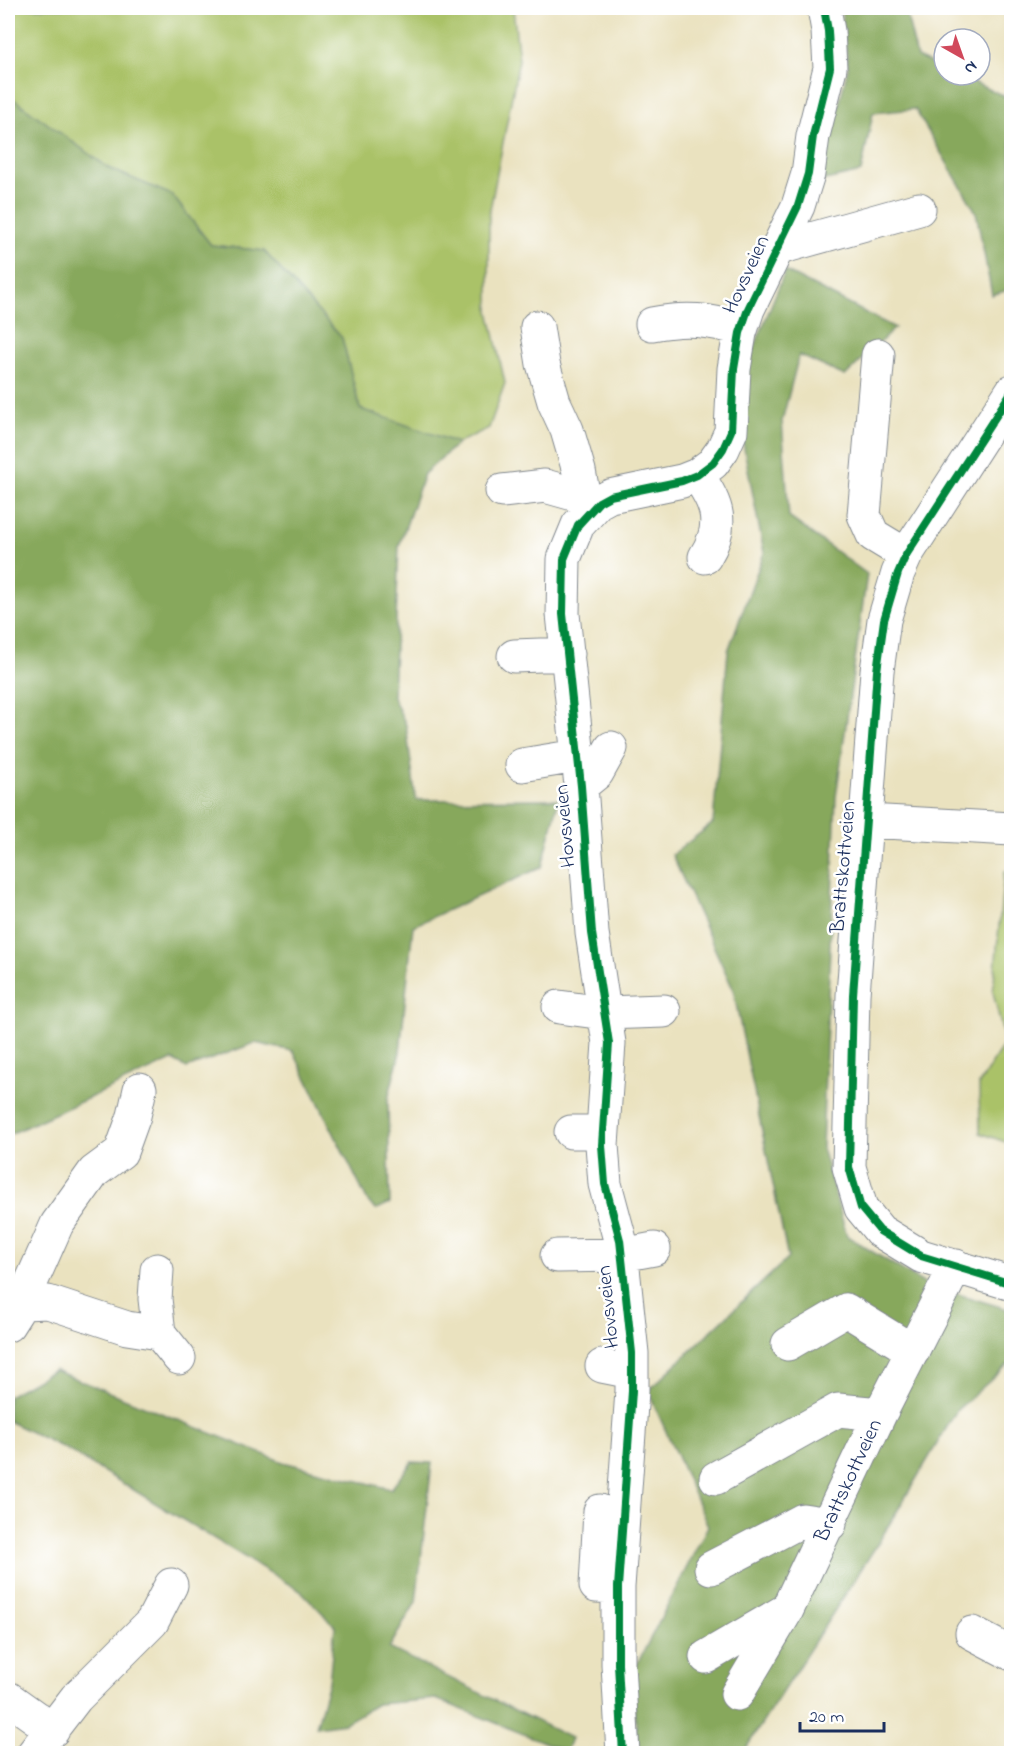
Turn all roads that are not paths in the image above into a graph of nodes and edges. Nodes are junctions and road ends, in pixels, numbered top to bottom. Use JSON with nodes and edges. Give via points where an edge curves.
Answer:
{"nodes":[{"id":1,"x":824,"y":8,"type":"edge"},
{"id":2,"x":919,"y":209,"type":"dead end"},
{"id":3,"x":779,"y":248,"type":"junction"},
{"id":4,"x":652,"y":324,"type":"dead end"},
{"id":5,"x":537,"y":327,"type":"dead end"},
{"id":6,"x":741,"y":329,"type":"junction"},
{"id":7,"x":878,"y":355,"type":"dead end"},
{"id":8,"x":1011,"y":391,"type":"edge"},
{"id":9,"x":697,"y":475,"type":"junction"},
{"id":10,"x":502,"y":490,"type":"dead end"},
{"id":11,"x":585,"y":505,"type":"junction"},
{"id":12,"x":906,"y":555,"type":"junction"},
{"id":13,"x":705,"y":557,"type":"dead end"},
{"id":14,"x":568,"y":654,"type":"junction"},
{"id":15,"x":514,"y":656,"type":"dead end"},
{"id":16,"x":610,"y":748,"type":"dead end"},
{"id":17,"x":522,"y":765,"type":"dead end"},
{"id":18,"x":579,"y":771,"type":"junction"},
{"id":19,"x":867,"y":821,"type":"junction"},
{"id":20,"x":1011,"y":829,"type":"edge"},
{"id":21,"x":559,"y":1007,"type":"dead end"},
{"id":22,"x":664,"y":1011,"type":"dead end"},
{"id":23,"x":604,"y":1013,"type":"junction"},
{"id":24,"x":140,"y":1089,"type":"dead end"},
{"id":25,"x":654,"y":1249,"type":"dead end"},
{"id":26,"x":622,"y":1255,"type":"junction"},
{"id":27,"x":557,"y":1256,"type":"dead end"},
{"id":28,"x":956,"y":1266,"type":"junction"},
{"id":29,"x":157,"y":1270,"type":"dead end"},
{"id":30,"x":1011,"y":1284,"type":"edge"},
{"id":31,"x":15,"y":1314,"type":"edge"},
{"id":32,"x":788,"y":1344,"type":"dead end"},
{"id":33,"x":913,"y":1351,"type":"junction"},
{"id":34,"x":880,"y":1414,"type":"junction"},
{"id":35,"x":716,"y":1478,"type":"dead end"},
{"id":36,"x":600,"y":1511,"type":"dead end"},
{"id":37,"x":830,"y":1524,"type":"junction"},
{"id":38,"x":711,"y":1568,"type":"dead end"},
{"id":39,"x":171,"y":1586,"type":"dead end"},
{"id":40,"x":618,"y":1587,"type":"junction"},
{"id":41,"x":787,"y":1610,"type":"junction"},
{"id":42,"x":972,"y":1633,"type":"dead end"},
{"id":43,"x":1011,"y":1654,"type":"edge"},
{"id":44,"x":706,"y":1657,"type":"dead end"},
{"id":45,"x":737,"y":1694,"type":"dead end"},
{"id":46,"x":8,"y":1698,"type":"edge"},
{"id":47,"x":43,"y":1742,"type":"edge"},
{"id":48,"x":623,"y":1754,"type":"edge"}],
"edges":[{"from":1,"to":3,"type":"street","name":"Hovsveien","via":[[830,68],[808,174]]},
{"from":2,"to":3,"type":"street"},
{"from":3,"to":6,"type":"street","name":"Hovsveien"},
{"from":4,"to":6,"type":"street","via":[[678,319],[705,320]]},
{"from":5,"to":11,"type":"street","via":[[543,364],[567,430]]},
{"from":6,"to":9,"type":"street","name":"Hovsveien","via":[[734,369],[731,431],[712,463]]},
{"from":7,"to":12,"type":"street","via":[[864,515],[873,535]]},
{"from":8,"to":12,"type":"street","name":"Brattskottveien"},
{"from":9,"to":11,"type":"street","name":"Hovsveien"},
{"from":9,"to":13,"type":"street","via":[[713,497],[718,519]]},
{"from":10,"to":11,"type":"street","via":[[545,486]]},
{"from":11,"to":14,"type":"street","name":"Hovsveien","via":[[564,560],[563,614]]},
{"from":12,"to":19,"type":"street","name":"Brattskottveien","via":[[880,645]]},
{"from":14,"to":15,"type":"street"},
{"from":14,"to":18,"type":"street","name":"Hovsveien"},
{"from":16,"to":18,"type":"street","via":[[597,773]]},
{"from":17,"to":18,"type":"street"},
{"from":18,"to":23,"type":"street","name":"Hovsveien","via":[[592,933]]},
{"from":19,"to":20,"type":"street","name":"Brattskottveien"},
{"from":19,"to":28,"type":"street","name":"Brattskottveien","via":[[853,995],[850,1174],[861,1208],[880,1231],[921,1256]]},
{"from":21,"to":23,"type":"street"},
{"from":22,"to":23,"type":"street"},
{"from":23,"to":26,"type":"street","name":"Hovsveien","via":[[609,1043],[586,1132],[605,1184]]},
{"from":24,"to":31,"type":"street","via":[[120,1152],[94,1172],[57,1224]]},
{"from":25,"to":26,"type":"street"},
{"from":26,"to":27,"type":"street"},
{"from":26,"to":40,"type":"street","name":"Hovsveien","via":[[617,1369]]},
{"from":28,"to":30,"type":"street","name":"Brattskottveien"},
{"from":28,"to":33,"type":"street","name":"Brattskottveien"},
{"from":29,"to":31,"type":"street","via":[[155,1299],[169,1346],[48,1302]]},
{"from":32,"to":33,"type":"street","via":[[846,1310]]},
{"from":33,"to":34,"type":"street","name":"Brattskottveien"},
{"from":34,"to":35,"type":"street","via":[[838,1410]]},
{"from":34,"to":37,"type":"street","name":"Brattskottveien"},
{"from":36,"to":40,"type":"street","via":[[596,1586]]},
{"from":37,"to":38,"type":"street","via":[[803,1520]]},
{"from":37,"to":41,"type":"street","name":"Brattskottveien"},
{"from":39,"to":47,"type":"street","via":[[152,1622],[76,1698]]},
{"from":40,"to":48,"type":"street","name":"Hovsveien","via":[[607,1699]]},
{"from":41,"to":44,"type":"street"},
{"from":41,"to":45,"type":"street","name":"Brattskottveien"},
{"from":42,"to":43,"type":"street"},
{"from":46,"to":47,"type":"street"}]}
